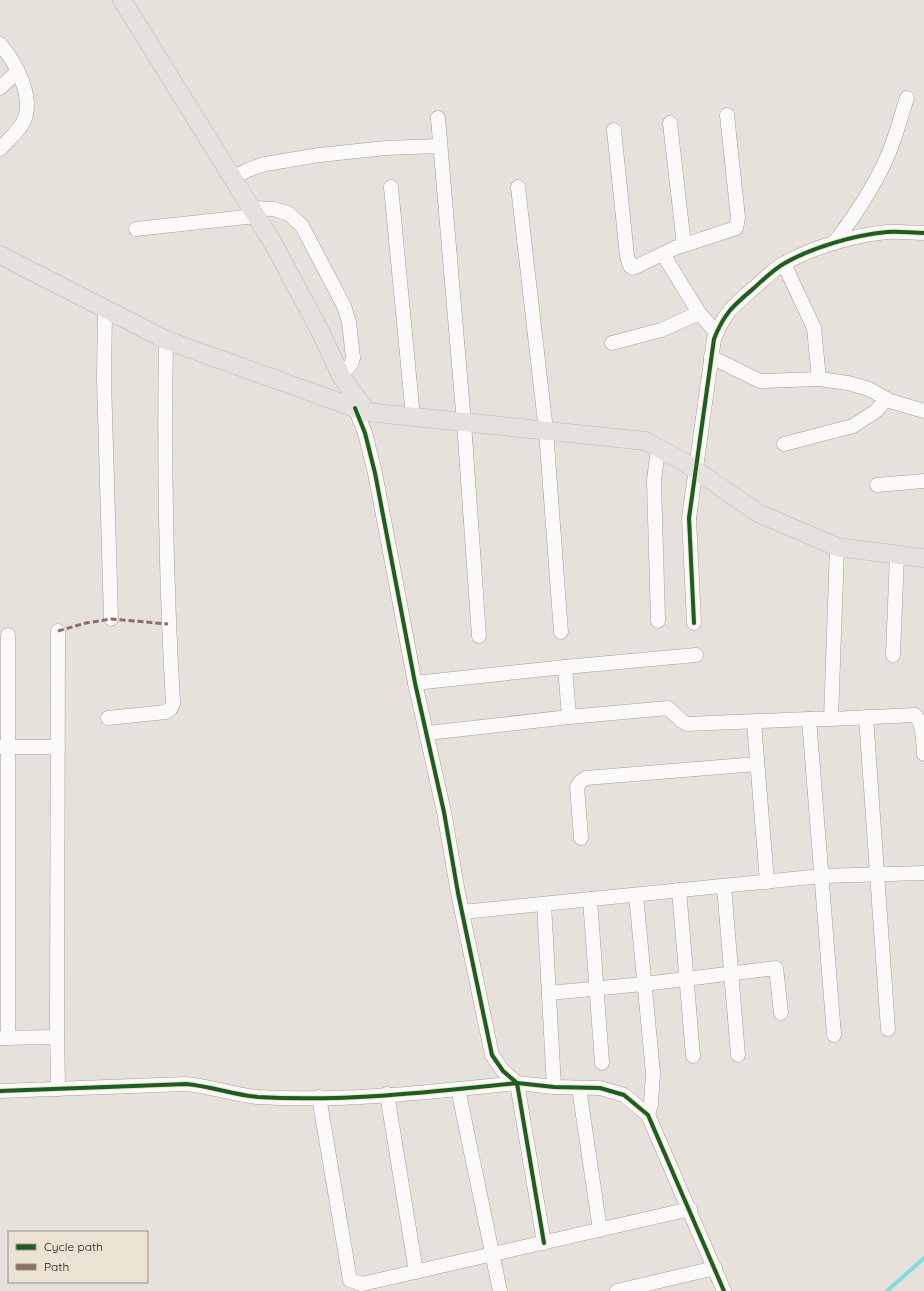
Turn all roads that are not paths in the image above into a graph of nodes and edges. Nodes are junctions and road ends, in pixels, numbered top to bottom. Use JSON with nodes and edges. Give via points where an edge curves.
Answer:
{"nodes":[{"id":1,"x":122,"y":0,"type":"edge"},
{"id":2,"x":0,"y":44,"type":"edge"},
{"id":3,"x":17,"y":72,"type":"junction"},
{"id":4,"x":0,"y":88,"type":"edge"},
{"id":5,"x":907,"y":98,"type":"dead end"},
{"id":6,"x":727,"y":115,"type":"dead end"},
{"id":7,"x":438,"y":118,"type":"dead end"},
{"id":8,"x":670,"y":123,"type":"dead end"},
{"id":9,"x":614,"y":130,"type":"dead end"},
{"id":10,"x":440,"y":146,"type":"junction"},
{"id":11,"x":0,"y":149,"type":"edge"},
{"id":12,"x":232,"y":178,"type":"junction"},
{"id":13,"x":391,"y":187,"type":"dead end"},
{"id":14,"x":518,"y":187,"type":"dead end"},
{"id":15,"x":253,"y":212,"type":"junction"},
{"id":16,"x":136,"y":229,"type":"dead end"},
{"id":17,"x":924,"y":233,"type":"edge"},
{"id":18,"x":834,"y":243,"type":"junction"},
{"id":19,"x":684,"y":245,"type":"junction"},
{"id":20,"x":663,"y":254,"type":"junction"},
{"id":21,"x":0,"y":255,"type":"edge"},
{"id":22,"x":784,"y":264,"type":"junction"},
{"id":23,"x":105,"y":308,"type":"junction"},
{"id":24,"x":699,"y":313,"type":"junction"},
{"id":25,"x":716,"y":332,"type":"junction"},
{"id":26,"x":166,"y":340,"type":"junction"},
{"id":27,"x":612,"y":344,"type":"dead end"},
{"id":28,"x":711,"y":356,"type":"junction"},
{"id":29,"x":341,"y":376,"type":"junction"},
{"id":30,"x":819,"y":379,"type":"junction"},
{"id":31,"x":887,"y":399,"type":"junction"},
{"id":32,"x":361,"y":410,"type":"junction"},
{"id":33,"x":924,"y":411,"type":"edge"},
{"id":34,"x":413,"y":417,"type":"junction"},
{"id":35,"x":464,"y":423,"type":"junction"},
{"id":36,"x":546,"y":431,"type":"junction"},
{"id":37,"x":784,"y":444,"type":"dead end"},
{"id":38,"x":658,"y":448,"type":"junction"},
{"id":39,"x":696,"y":471,"type":"junction"},
{"id":40,"x":924,"y":481,"type":"edge"},
{"id":41,"x":877,"y":485,"type":"dead end"},
{"id":42,"x":837,"y":547,"type":"junction"},
{"id":43,"x":897,"y":555,"type":"junction"},
{"id":44,"x":924,"y":558,"type":"edge"},
{"id":45,"x":111,"y":619,"type":"dead end"},
{"id":46,"x":658,"y":621,"type":"dead end"},
{"id":47,"x":694,"y":623,"type":"dead end"},
{"id":48,"x":58,"y":631,"type":"dead end"},
{"id":49,"x":562,"y":632,"type":"dead end"},
{"id":50,"x":8,"y":635,"type":"dead end"},
{"id":51,"x":479,"y":636,"type":"dead end"},
{"id":52,"x":4,"y":650,"type":"edge"},
{"id":53,"x":696,"y":655,"type":"dead end"},
{"id":54,"x":893,"y":655,"type":"dead end"},
{"id":55,"x":565,"y":667,"type":"junction"},
{"id":56,"x":415,"y":683,"type":"junction"},
{"id":57,"x":4,"y":698,"type":"edge"},
{"id":58,"x":569,"y":716,"type":"junction"},
{"id":59,"x":866,"y":717,"type":"junction"},
{"id":60,"x":108,"y":718,"type":"dead end"},
{"id":61,"x":809,"y":719,"type":"junction"},
{"id":62,"x":831,"y":719,"type":"junction"},
{"id":63,"x":754,"y":722,"type":"junction"},
{"id":64,"x":428,"y":733,"type":"junction"},
{"id":65,"x":4,"y":747,"type":"edge"},
{"id":66,"x":58,"y":747,"type":"junction"},
{"id":67,"x":924,"y":754,"type":"edge"},
{"id":68,"x":757,"y":764,"type":"junction"},
{"id":69,"x":4,"y":800,"type":"edge"},
{"id":70,"x":581,"y":838,"type":"dead end"},
{"id":71,"x":877,"y":873,"type":"junction"},
{"id":72,"x":924,"y":873,"type":"edge"},
{"id":73,"x":822,"y":876,"type":"junction"},
{"id":74,"x":767,"y":882,"type":"junction"},
{"id":75,"x":724,"y":886,"type":"junction"},
{"id":76,"x":679,"y":890,"type":"junction"},
{"id":77,"x":636,"y":895,"type":"junction"},
{"id":78,"x":590,"y":899,"type":"junction"},
{"id":79,"x":544,"y":904,"type":"junction"},
{"id":80,"x":462,"y":912,"type":"junction"},
{"id":81,"x":731,"y":973,"type":"junction"},
{"id":82,"x":686,"y":979,"type":"junction"},
{"id":83,"x":644,"y":984,"type":"junction"},
{"id":84,"x":596,"y":988,"type":"junction"},
{"id":85,"x":549,"y":993,"type":"junction"},
{"id":86,"x":781,"y":1013,"type":"dead end"},
{"id":87,"x":888,"y":1029,"type":"dead end"},
{"id":88,"x":834,"y":1035,"type":"dead end"},
{"id":89,"x":57,"y":1037,"type":"junction"},
{"id":90,"x":4,"y":1038,"type":"edge"},
{"id":91,"x":738,"y":1055,"type":"dead end"},
{"id":92,"x":693,"y":1056,"type":"dead end"},
{"id":93,"x":602,"y":1063,"type":"dead end"},
{"id":94,"x":517,"y":1083,"type":"junction"},
{"id":95,"x":554,"y":1087,"type":"junction"},
{"id":96,"x":579,"y":1088,"type":"junction"},
{"id":97,"x":458,"y":1089,"type":"junction"},
{"id":98,"x":58,"y":1090,"type":"junction"},
{"id":99,"x":0,"y":1091,"type":"edge"},
{"id":100,"x":387,"y":1094,"type":"junction"},
{"id":101,"x":319,"y":1097,"type":"junction"},
{"id":102,"x":648,"y":1115,"type":"junction"},
{"id":103,"x":690,"y":1209,"type":"junction"},
{"id":104,"x":600,"y":1230,"type":"junction"},
{"id":105,"x":544,"y":1243,"type":"junction"},
{"id":106,"x":491,"y":1255,"type":"junction"},
{"id":107,"x":715,"y":1268,"type":"junction"},
{"id":108,"x":416,"y":1272,"type":"junction"},
{"id":109,"x":500,"y":1291,"type":"edge"},
{"id":110,"x":617,"y":1291,"type":"edge"},
{"id":111,"x":724,"y":1291,"type":"edge"}],
"edges":[{"from":1,"to":12,"type":"main road"},
{"from":2,"to":3,"type":"street"},
{"from":3,"to":4,"type":"street"},
{"from":3,"to":11,"type":"street","via":[[26,93],[26,113],[18,130]]},
{"from":5,"to":18,"type":"street","via":[[893,143],[879,174],[855,215]]},
{"from":6,"to":19,"type":"street","via":[[738,224],[736,228]]},
{"from":7,"to":10,"type":"street"},
{"from":8,"to":19,"type":"street"},
{"from":9,"to":20,"type":"street","via":[[628,262],[630,266],[636,267]]},
{"from":10,"to":12,"type":"street","via":[[386,148],[319,155],[265,164]]},
{"from":10,"to":35,"type":"street"},
{"from":12,"to":15,"type":"main road"},
{"from":13,"to":34,"type":"street"},
{"from":14,"to":36,"type":"street"},
{"from":15,"to":16,"type":"street"},
{"from":15,"to":29,"type":"main road","via":[[273,243]]},
{"from":15,"to":29,"type":"street","via":[[274,208],[289,214],[302,226],[344,306],[349,322],[353,358]]},
{"from":17,"to":18,"type":"street","via":[[887,232]]},
{"from":18,"to":22,"type":"street","via":[[805,253]]},
{"from":19,"to":20,"type":"street"},
{"from":20,"to":24,"type":"street"},
{"from":21,"to":23,"type":"main road"},
{"from":22,"to":25,"type":"street","via":[[729,309]]},
{"from":22,"to":30,"type":"street","via":[[814,328]]},
{"from":23,"to":26,"type":"main road"},
{"from":23,"to":45,"type":"street","via":[[104,379]]},
{"from":24,"to":25,"type":"street"},
{"from":24,"to":27,"type":"street","via":[[661,330]]},
{"from":25,"to":28,"type":"street"},
{"from":26,"to":32,"type":"main road"},
{"from":26,"to":60,"type":"street","via":[[164,453],[168,624],[173,703],[166,712]]},
{"from":28,"to":30,"type":"street","via":[[760,381]]},
{"from":28,"to":39,"type":"street"},
{"from":29,"to":32,"type":"main road"},
{"from":30,"to":31,"type":"street","via":[[848,383]]},
{"from":31,"to":33,"type":"street"},
{"from":31,"to":37,"type":"street","via":[[876,411],[853,426]]},
{"from":32,"to":34,"type":"main road"},
{"from":32,"to":56,"type":"street"},
{"from":34,"to":35,"type":"main road"},
{"from":35,"to":36,"type":"main road"},
{"from":35,"to":51,"type":"street"},
{"from":36,"to":38,"type":"main road","via":[[645,441]]},
{"from":36,"to":49,"type":"street"},
{"from":38,"to":39,"type":"main road"},
{"from":38,"to":46,"type":"street","via":[[654,480]]},
{"from":39,"to":42,"type":"main road","via":[[758,513]]},
{"from":39,"to":47,"type":"street","via":[[689,524]]},
{"from":40,"to":41,"type":"street"},
{"from":42,"to":43,"type":"main road"},
{"from":42,"to":62,"type":"street"},
{"from":43,"to":44,"type":"main road"},
{"from":43,"to":54,"type":"street"},
{"from":48,"to":66,"type":"street"},
{"from":50,"to":52,"type":"street"},
{"from":52,"to":57,"type":"street"},
{"from":53,"to":55,"type":"street"},
{"from":55,"to":56,"type":"street"},
{"from":55,"to":58,"type":"street"},
{"from":56,"to":64,"type":"street"},
{"from":57,"to":65,"type":"street"},
{"from":58,"to":63,"type":"street","via":[[668,708],[687,724]]},
{"from":58,"to":64,"type":"street"},
{"from":59,"to":62,"type":"street"},
{"from":59,"to":67,"type":"street","via":[[915,715],[921,725]]},
{"from":59,"to":71,"type":"street"},
{"from":61,"to":62,"type":"street"},
{"from":61,"to":63,"type":"street"},
{"from":61,"to":73,"type":"street"},
{"from":63,"to":68,"type":"street"},
{"from":64,"to":80,"type":"street"},
{"from":65,"to":66,"type":"street"},
{"from":65,"to":69,"type":"street"},
{"from":66,"to":89,"type":"street"},
{"from":68,"to":70,"type":"street","via":[[586,778],[577,787]]},
{"from":68,"to":74,"type":"street"},
{"from":69,"to":90,"type":"street"},
{"from":71,"to":72,"type":"street"},
{"from":71,"to":73,"type":"street"},
{"from":71,"to":87,"type":"street"},
{"from":73,"to":74,"type":"street"},
{"from":73,"to":88,"type":"street"},
{"from":74,"to":75,"type":"street"},
{"from":75,"to":76,"type":"street"},
{"from":75,"to":81,"type":"street"},
{"from":76,"to":77,"type":"street"},
{"from":76,"to":82,"type":"street"},
{"from":77,"to":78,"type":"street"},
{"from":77,"to":83,"type":"street"},
{"from":78,"to":79,"type":"street"},
{"from":78,"to":84,"type":"street"},
{"from":79,"to":80,"type":"street"},
{"from":79,"to":85,"type":"street"},
{"from":80,"to":94,"type":"street","via":[[492,1055],[503,1071]]},
{"from":81,"to":82,"type":"street"},
{"from":81,"to":86,"type":"street","via":[[776,968]]},
{"from":81,"to":91,"type":"street"},
{"from":82,"to":83,"type":"street"},
{"from":82,"to":92,"type":"street"},
{"from":83,"to":84,"type":"street"},
{"from":83,"to":102,"type":"street","via":[[653,1073]]},
{"from":84,"to":85,"type":"street"},
{"from":84,"to":93,"type":"street"},
{"from":85,"to":95,"type":"street"},
{"from":89,"to":90,"type":"street"},
{"from":89,"to":98,"type":"street"},
{"from":94,"to":95,"type":"street"},
{"from":94,"to":97,"type":"street"},
{"from":94,"to":105,"type":"street"},
{"from":95,"to":96,"type":"street"},
{"from":96,"to":102,"type":"street","via":[[600,1088],[624,1095]]},
{"from":96,"to":104,"type":"street"},
{"from":97,"to":100,"type":"street"},
{"from":97,"to":106,"type":"street"},
{"from":98,"to":99,"type":"street"},
{"from":98,"to":101,"type":"street","via":[[186,1084],[209,1086],[256,1097]]},
{"from":100,"to":101,"type":"street"},
{"from":100,"to":108,"type":"street"},
{"from":101,"to":108,"type":"street","via":[[350,1280],[362,1284]]},
{"from":102,"to":103,"type":"street"},
{"from":103,"to":104,"type":"street"},
{"from":103,"to":107,"type":"street"},
{"from":104,"to":105,"type":"street"},
{"from":105,"to":106,"type":"street"},
{"from":106,"to":108,"type":"street"},
{"from":106,"to":109,"type":"street"},
{"from":107,"to":110,"type":"street"},
{"from":107,"to":111,"type":"street"}]}
